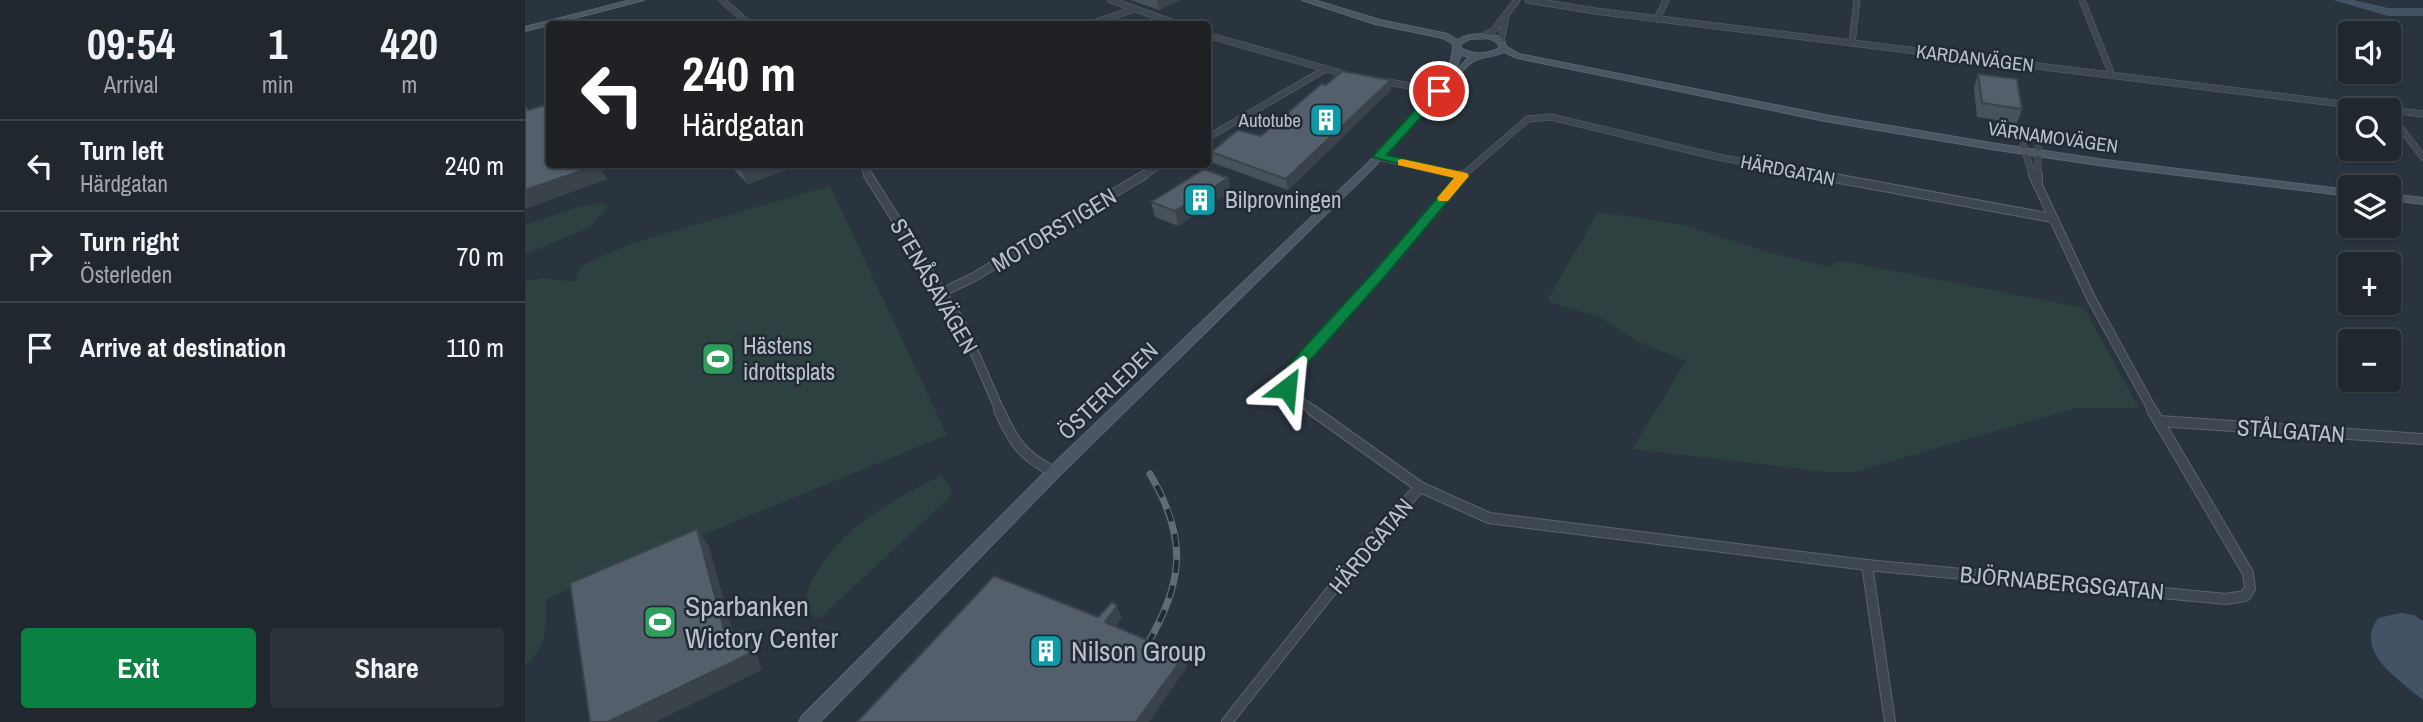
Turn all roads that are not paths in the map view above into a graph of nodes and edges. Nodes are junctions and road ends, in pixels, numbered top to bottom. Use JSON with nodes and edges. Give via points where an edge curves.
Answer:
{"nodes":[{"id":1,"x":640,"y":0,"type":"edge"},
{"id":2,"x":722,"y":0,"type":"edge"},
{"id":3,"x":1111,"y":0,"type":"edge"},
{"id":4,"x":1306,"y":0,"type":"edge"},
{"id":5,"x":1517,"y":0,"type":"edge"},
{"id":6,"x":1528,"y":0,"type":"edge"},
{"id":7,"x":1666,"y":0,"type":"edge"},
{"id":8,"x":1857,"y":0,"type":"edge"},
{"id":9,"x":2082,"y":0,"type":"edge"},
{"id":10,"x":1134,"y":9,"type":"junction"},
{"id":11,"x":1506,"y":15,"type":"junction"},
{"id":12,"x":1370,"y":18,"type":"junction"},
{"id":13,"x":1657,"y":19,"type":"junction"},
{"id":14,"x":557,"y":21,"type":"edge"},
{"id":15,"x":746,"y":21,"type":"edge"},
{"id":16,"x":1100,"y":21,"type":"edge"},
{"id":17,"x":1168,"y":21,"type":"edge"},
{"id":18,"x":546,"y":24,"type":"edge"},
{"id":19,"x":525,"y":29,"type":"edge"},
{"id":20,"x":1211,"y":36,"type":"edge"},
{"id":21,"x":1478,"y":36,"type":"junction"},
{"id":22,"x":1851,"y":43,"type":"junction"},
{"id":23,"x":1502,"y":45,"type":"junction"},
{"id":24,"x":1457,"y":46,"type":"junction"},
{"id":25,"x":1483,"y":56,"type":"junction"},
{"id":26,"x":1325,"y":70,"type":"junction"},
{"id":27,"x":1595,"y":72,"type":"junction"},
{"id":28,"x":2112,"y":75,"type":"junction"},
{"id":29,"x":1364,"y":78,"type":"edge"},
{"id":30,"x":1377,"y":80,"type":"edge"},
{"id":31,"x":1439,"y":91,"type":"junction"},
{"id":32,"x":2338,"y":105,"type":"edge"},
{"id":33,"x":2401,"y":112,"type":"edge"},
{"id":34,"x":2423,"y":114,"type":"edge"},
{"id":35,"x":2401,"y":129,"type":"edge"},
{"id":36,"x":1211,"y":136,"type":"edge"},
{"id":37,"x":2024,"y":148,"type":"junction"},
{"id":38,"x":2038,"y":150,"type":"junction"},
{"id":39,"x":1378,"y":157,"type":"junction"},
{"id":40,"x":2423,"y":158,"type":"edge"},
{"id":41,"x":863,"y":168,"type":"edge"},
{"id":42,"x":1156,"y":168,"type":"edge"},
{"id":43,"x":1462,"y":176,"type":"junction"},
{"id":44,"x":2038,"y":183,"type":"junction"},
{"id":45,"x":2338,"y":188,"type":"edge"},
{"id":46,"x":2401,"y":192,"type":"edge"},
{"id":47,"x":2423,"y":195,"type":"edge"},
{"id":48,"x":2401,"y":198,"type":"edge"},
{"id":49,"x":2423,"y":201,"type":"edge"},
{"id":50,"x":2052,"y":218,"type":"junction"},
{"id":51,"x":943,"y":292,"type":"junction"},
{"id":52,"x":2159,"y":421,"type":"junction"},
{"id":53,"x":2423,"y":439,"type":"edge"},
{"id":54,"x":1055,"y":472,"type":"junction"},
{"id":55,"x":1420,"y":487,"type":"junction"},
{"id":56,"x":1867,"y":565,"type":"junction"},
{"id":57,"x":808,"y":722,"type":"edge"},
{"id":58,"x":1227,"y":722,"type":"edge"},
{"id":59,"x":1890,"y":722,"type":"edge"}],
"edges":[{"from":1,"to":14,"type":"street"},
{"from":2,"to":15,"type":"street"},
{"from":3,"to":10,"type":"street"},
{"from":4,"to":12,"type":"main road","name":"VÄRNAMOVÄGEN"},
{"from":5,"to":11,"type":"street"},
{"from":6,"to":13,"type":"street","name":"KARDANVÄGEN"},
{"from":7,"to":13,"type":"street"},
{"from":8,"to":22,"type":"street"},
{"from":9,"to":28,"type":"street"},
{"from":10,"to":16,"type":"street"},
{"from":10,"to":17,"type":"street"},
{"from":11,"to":21,"type":"street","via":[[1494,30]]},
{"from":11,"to":23,"type":"street"},
{"from":12,"to":21,"type":"main road","name":"VÄRNAMOVÄGEN"},
{"from":12,"to":24,"type":"main road","name":"VÄRNAMOVÄGEN","via":[[1445,36]]},
{"from":13,"to":22,"type":"street","name":"KARDANVÄGEN"},
{"from":18,"to":19,"type":"street"},
{"from":20,"to":26,"type":"street"},
{"from":21,"to":23,"type":"main road","name":"VÄRNAMOVÄGEN"},
{"from":21,"to":24,"type":"main road"},
{"from":22,"to":28,"type":"street","name":"KARDANVÄGEN"},
{"from":23,"to":25,"type":"main road"},
{"from":23,"to":27,"type":"main road","name":"VÄRNAMOVÄGEN","via":[[1517,56]]},
{"from":24,"to":25,"type":"main road","name":"VÄRNAMOVÄGEN"},
{"from":24,"to":31,"type":"main road","name":"ÖSTERLEDEN","via":[[1452,69]]},
{"from":25,"to":27,"type":"main road","name":"VÄRNAMOVÄGEN"},
{"from":25,"to":31,"type":"street","name":"ÖSTERLEDEN","via":[[1469,60],[1449,86]]},
{"from":26,"to":29,"type":"street"},
{"from":26,"to":36,"type":"street"},
{"from":27,"to":37,"type":"main road","name":"VÄRNAMOVÄGEN"},
{"from":28,"to":32,"type":"street","name":"KARDANVÄGEN"},
{"from":30,"to":31,"type":"street"},
{"from":31,"to":39,"type":"main road","name":"ÖSTERLEDEN"},
{"from":33,"to":34,"type":"street","name":"KARDANVÄGEN"},
{"from":35,"to":40,"type":"street"},
{"from":37,"to":38,"type":"main road","name":"VÄRNAMOVÄGEN"},
{"from":37,"to":44,"type":"street","name":"BJÖRNABERGSGATAN"},
{"from":38,"to":44,"type":"street","name":"BJÖRNABERGSGATAN"},
{"from":38,"to":45,"type":"main road","name":"VÄRNAMOVÄGEN"},
{"from":39,"to":43,"type":"street"},
{"from":39,"to":54,"type":"main road","name":"ÖSTERLEDEN"},
{"from":41,"to":51,"type":"street","name":"STENÅSAVÄGEN"},
{"from":42,"to":51,"type":"street","name":"MOTORSTIGEN"},
{"from":43,"to":50,"type":"street","name":"HÄRDGATAN","via":[[1528,119],[1541,116],[1718,157]]},
{"from":43,"to":55,"type":"street","name":"HÄRDGATAN","via":[[1286,383],[1293,396]]},
{"from":44,"to":50,"type":"street","name":"BJÖRNABERGSGATAN"},
{"from":46,"to":47,"type":"main road"},
{"from":48,"to":49,"type":"main road"},
{"from":50,"to":52,"type":"street","name":"BJÖRNABERGSGATAN"},
{"from":51,"to":54,"type":"street","name":"STENÅSAVÄGEN","via":[[963,326],[1012,440],[1034,461]]},
{"from":52,"to":53,"type":"street","name":"STÅLGATAN"},
{"from":52,"to":56,"type":"street","name":"BJÖRNABERGSGATAN","via":[[2248,573],[2250,588],[2245,596],[2226,599]]},
{"from":54,"to":57,"type":"main road","name":"ÖSTERLEDEN"},
{"from":55,"to":56,"type":"street","name":"BJÖRNABERGSGATAN","via":[[1489,518]]},
{"from":55,"to":58,"type":"street","name":"HÄRDGATAN","via":[[1370,542]]},
{"from":56,"to":59,"type":"street"}]}
